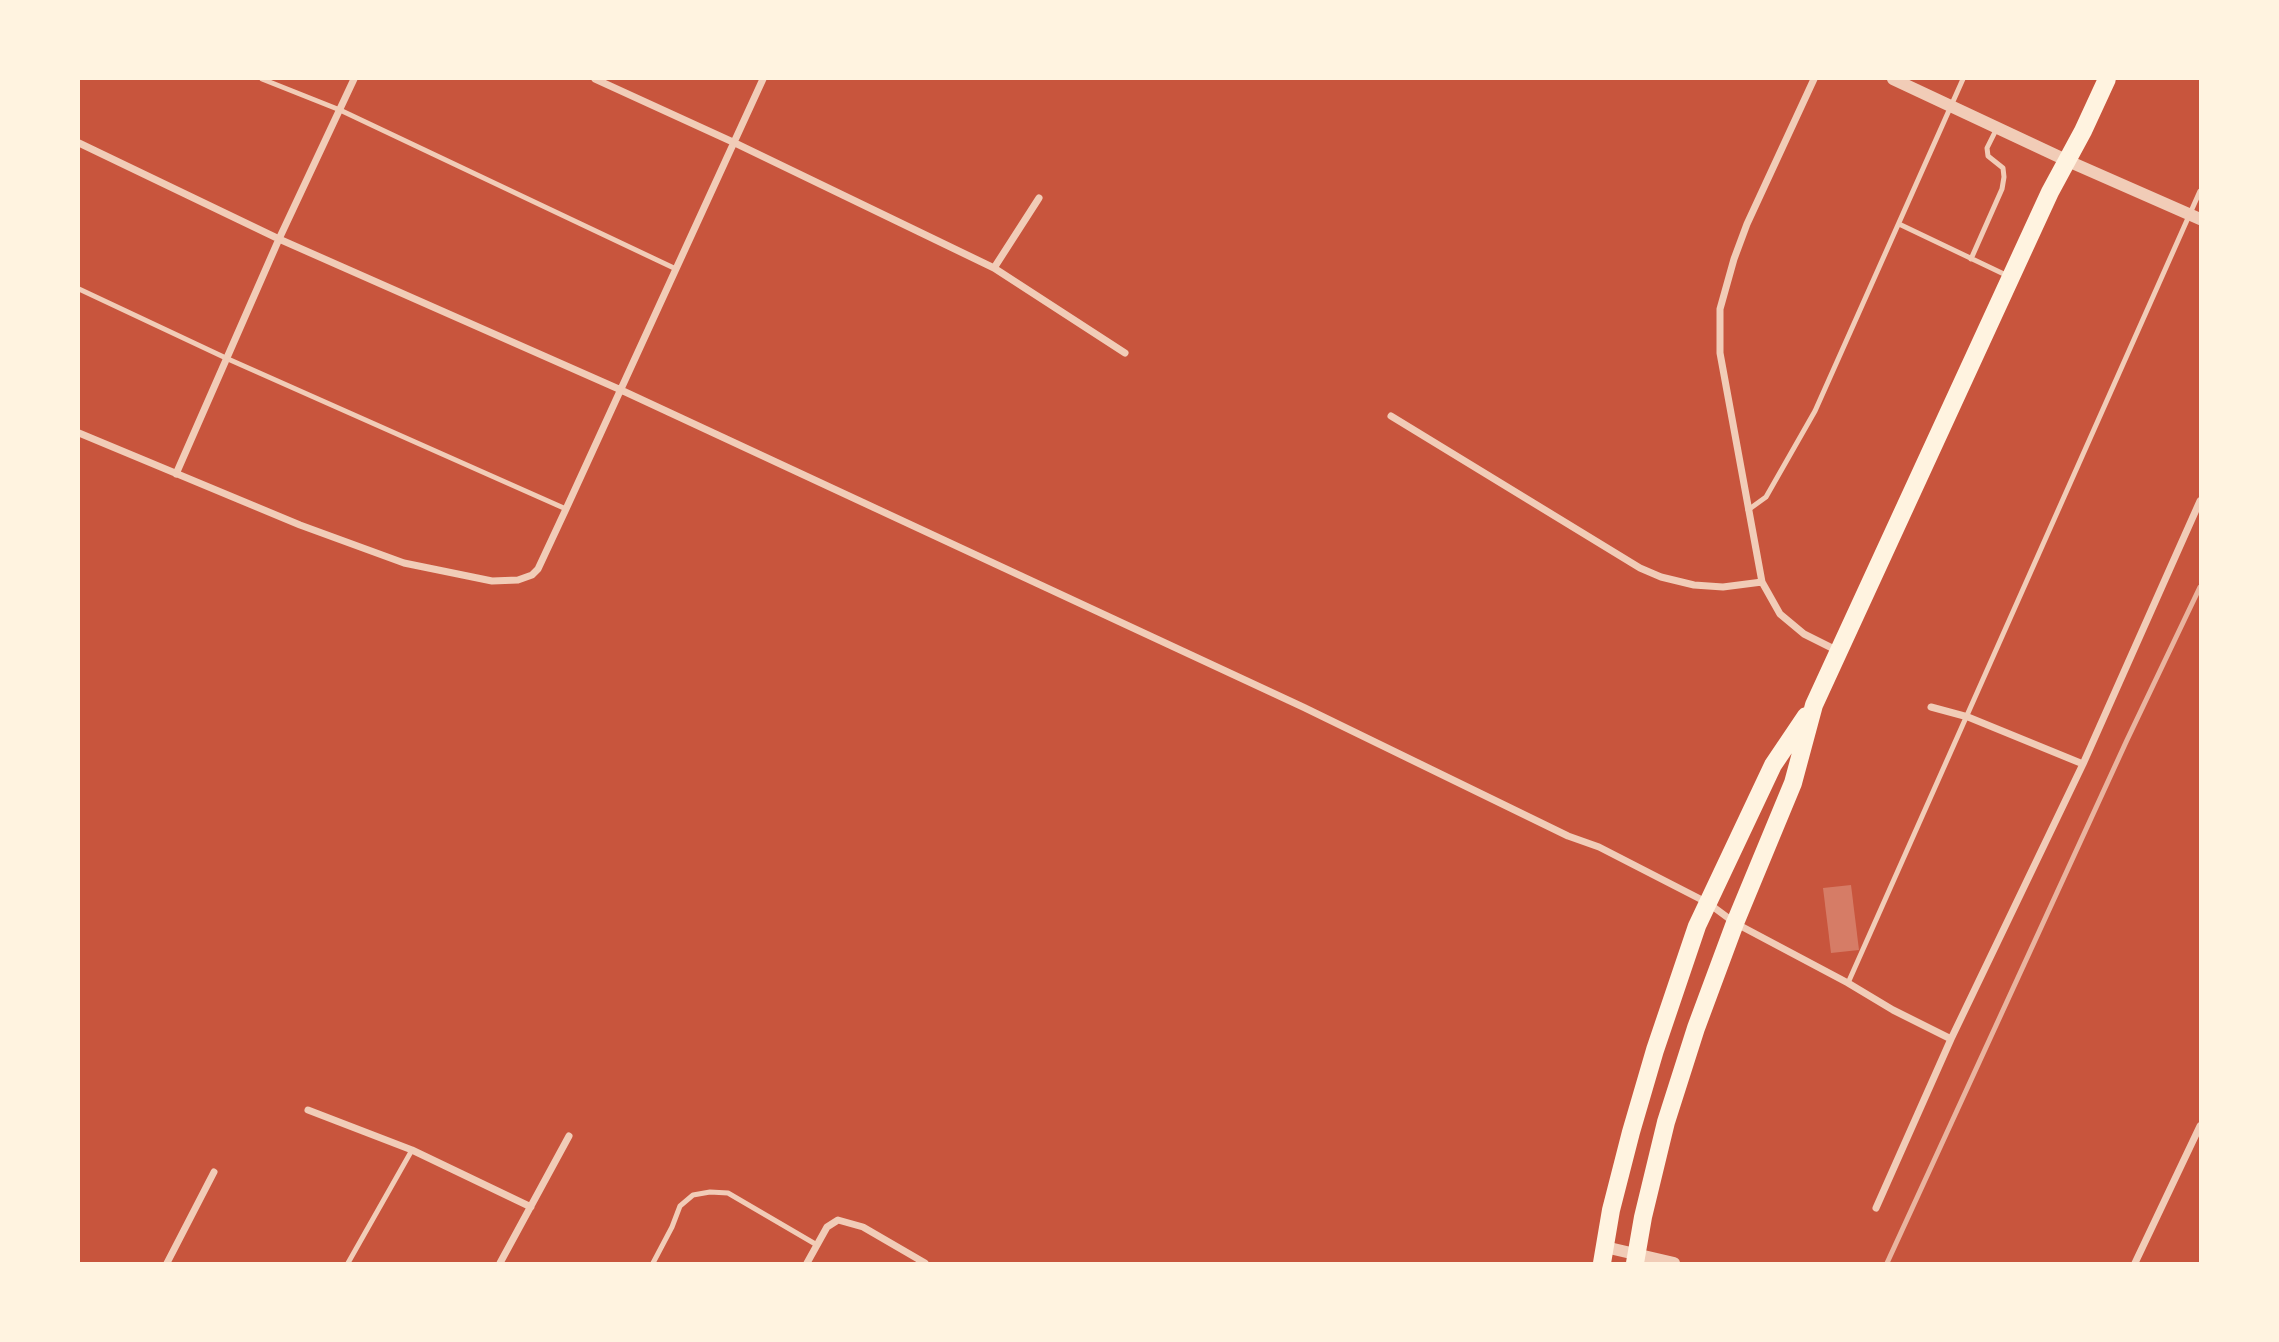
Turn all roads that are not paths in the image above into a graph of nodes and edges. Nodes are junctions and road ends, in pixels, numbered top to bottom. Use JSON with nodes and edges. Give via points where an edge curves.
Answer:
{"nodes":[{"id":1,"x":262,"y":79,"type":"edge"},
{"id":2,"x":354,"y":79,"type":"edge"},
{"id":3,"x":595,"y":79,"type":"edge"},
{"id":4,"x":763,"y":79,"type":"edge"},
{"id":5,"x":1814,"y":79,"type":"edge"},
{"id":6,"x":1893,"y":79,"type":"edge"},
{"id":7,"x":1963,"y":79,"type":"edge"},
{"id":8,"x":2107,"y":79,"type":"edge"},
{"id":9,"x":1951,"y":106,"type":"junction"},
{"id":10,"x":340,"y":110,"type":"junction"},
{"id":11,"x":1997,"y":128,"type":"junction"},
{"id":12,"x":79,"y":143,"type":"edge"},
{"id":13,"x":735,"y":143,"type":"junction"},
{"id":14,"x":2068,"y":161,"type":"junction"},
{"id":15,"x":2200,"y":191,"type":"edge"},
{"id":16,"x":1039,"y":198,"type":"dead end"},
{"id":17,"x":2195,"y":217,"type":"edge"},
{"id":18,"x":1899,"y":224,"type":"junction"},
{"id":19,"x":279,"y":239,"type":"junction"},
{"id":20,"x":1972,"y":259,"type":"junction"},
{"id":21,"x":994,"y":268,"type":"junction"},
{"id":22,"x":676,"y":269,"type":"junction"},
{"id":23,"x":2011,"y":278,"type":"junction"},
{"id":24,"x":79,"y":289,"type":"edge"},
{"id":25,"x":1125,"y":353,"type":"dead end"},
{"id":26,"x":229,"y":359,"type":"junction"},
{"id":27,"x":621,"y":390,"type":"junction"},
{"id":28,"x":1391,"y":416,"type":"dead end"},
{"id":29,"x":79,"y":433,"type":"edge"},
{"id":30,"x":176,"y":474,"type":"junction"},
{"id":31,"x":2200,"y":501,"type":"edge"},
{"id":32,"x":566,"y":509,"type":"junction"},
{"id":33,"x":1748,"y":510,"type":"junction"},
{"id":34,"x":1762,"y":582,"type":"junction"},
{"id":35,"x":1839,"y":651,"type":"junction"},
{"id":36,"x":1814,"y":705,"type":"junction"},
{"id":37,"x":1931,"y":707,"type":"dead end"},
{"id":38,"x":1968,"y":717,"type":"junction"},
{"id":39,"x":2083,"y":764,"type":"junction"},
{"id":40,"x":1708,"y":903,"type":"junction"},
{"id":41,"x":1735,"y":923,"type":"junction"},
{"id":42,"x":1848,"y":983,"type":"junction"},
{"id":43,"x":1951,"y":1040,"type":"junction"},
{"id":44,"x":307,"y":1110,"type":"dead end"},
{"id":45,"x":2200,"y":1126,"type":"edge"},
{"id":46,"x":569,"y":1136,"type":"dead end"},
{"id":47,"x":412,"y":1150,"type":"junction"},
{"id":48,"x":214,"y":1172,"type":"dead end"},
{"id":49,"x":531,"y":1207,"type":"junction"},
{"id":50,"x":1876,"y":1208,"type":"dead end"},
{"id":51,"x":817,"y":1245,"type":"junction"},
{"id":52,"x":1603,"y":1255,"type":"edge"},
{"id":53,"x":1636,"y":1259,"type":"edge"},
{"id":54,"x":167,"y":1263,"type":"edge"},
{"id":55,"x":348,"y":1263,"type":"edge"},
{"id":56,"x":500,"y":1263,"type":"edge"},
{"id":57,"x":653,"y":1263,"type":"edge"},
{"id":58,"x":807,"y":1263,"type":"edge"},
{"id":59,"x":925,"y":1263,"type":"edge"},
{"id":60,"x":1674,"y":1263,"type":"edge"},
{"id":61,"x":2135,"y":1263,"type":"edge"}],
"edges":[{"from":1,"to":10,"type":"lane"},
{"from":2,"to":10,"type":"street"},
{"from":3,"to":13,"type":"street"},
{"from":4,"to":13,"type":"street"},
{"from":5,"to":33,"type":"street","via":[[1747,224],[1720,309],[1720,353]]},
{"from":6,"to":9,"type":"street"},
{"from":7,"to":9,"type":"lane"},
{"from":8,"to":14,"type":"main road"},
{"from":9,"to":11,"type":"street"},
{"from":9,"to":18,"type":"lane"},
{"from":10,"to":19,"type":"street"},
{"from":10,"to":22,"type":"lane"},
{"from":11,"to":14,"type":"street"},
{"from":11,"to":20,"type":"lane","via":[[1987,148],[1988,156],[2003,167],[2002,189]]},
{"from":12,"to":19,"type":"street"},
{"from":13,"to":21,"type":"street"},
{"from":13,"to":22,"type":"street"},
{"from":14,"to":17,"type":"street"},
{"from":14,"to":23,"type":"main road"},
{"from":15,"to":17,"type":"lane"},
{"from":16,"to":21,"type":"street"},
{"from":17,"to":38,"type":"lane"},
{"from":18,"to":20,"type":"lane"},
{"from":18,"to":33,"type":"lane","via":[[1815,411],[1766,497]]},
{"from":19,"to":26,"type":"street"},
{"from":19,"to":27,"type":"street"},
{"from":20,"to":23,"type":"lane"},
{"from":21,"to":25,"type":"street"},
{"from":22,"to":27,"type":"street"},
{"from":23,"to":35,"type":"main road"},
{"from":24,"to":26,"type":"lane"},
{"from":26,"to":30,"type":"street"},
{"from":26,"to":32,"type":"lane"},
{"from":27,"to":32,"type":"street"},
{"from":27,"to":40,"type":"street","via":[[1303,707]]},
{"from":28,"to":34,"type":"street","via":[[1640,568],[1694,585]]},
{"from":29,"to":30,"type":"street"},
{"from":30,"to":32,"type":"street","via":[[404,563],[492,581],[532,575]]},
{"from":31,"to":39,"type":"street"},
{"from":33,"to":34,"type":"street"},
{"from":34,"to":35,"type":"street","via":[[1780,614],[1804,634]]},
{"from":35,"to":36,"type":"main road"},
{"from":36,"to":40,"type":"main road","via":[[1773,765]]},
{"from":36,"to":41,"type":"main road","via":[[1793,783]]},
{"from":37,"to":38,"type":"street"},
{"from":38,"to":39,"type":"street"},
{"from":38,"to":42,"type":"lane"},
{"from":39,"to":43,"type":"street"},
{"from":40,"to":41,"type":"street"},
{"from":40,"to":52,"type":"main road","via":[[1655,1049]]},
{"from":41,"to":42,"type":"street"},
{"from":41,"to":53,"type":"main road","via":[[1666,1122]]},
{"from":42,"to":43,"type":"street"},
{"from":43,"to":50,"type":"street"},
{"from":44,"to":47,"type":"street"},
{"from":45,"to":61,"type":"street"},
{"from":46,"to":49,"type":"street"},
{"from":47,"to":49,"type":"street"},
{"from":47,"to":55,"type":"lane"},
{"from":48,"to":54,"type":"street"},
{"from":49,"to":56,"type":"street"},
{"from":51,"to":57,"type":"lane","via":[[728,1193],[710,1192],[693,1195],[680,1206]]},
{"from":51,"to":58,"type":"street"},
{"from":51,"to":59,"type":"street","via":[[827,1227],[838,1220],[863,1227]]},
{"from":52,"to":53,"type":"street"},
{"from":53,"to":60,"type":"street"}]}
